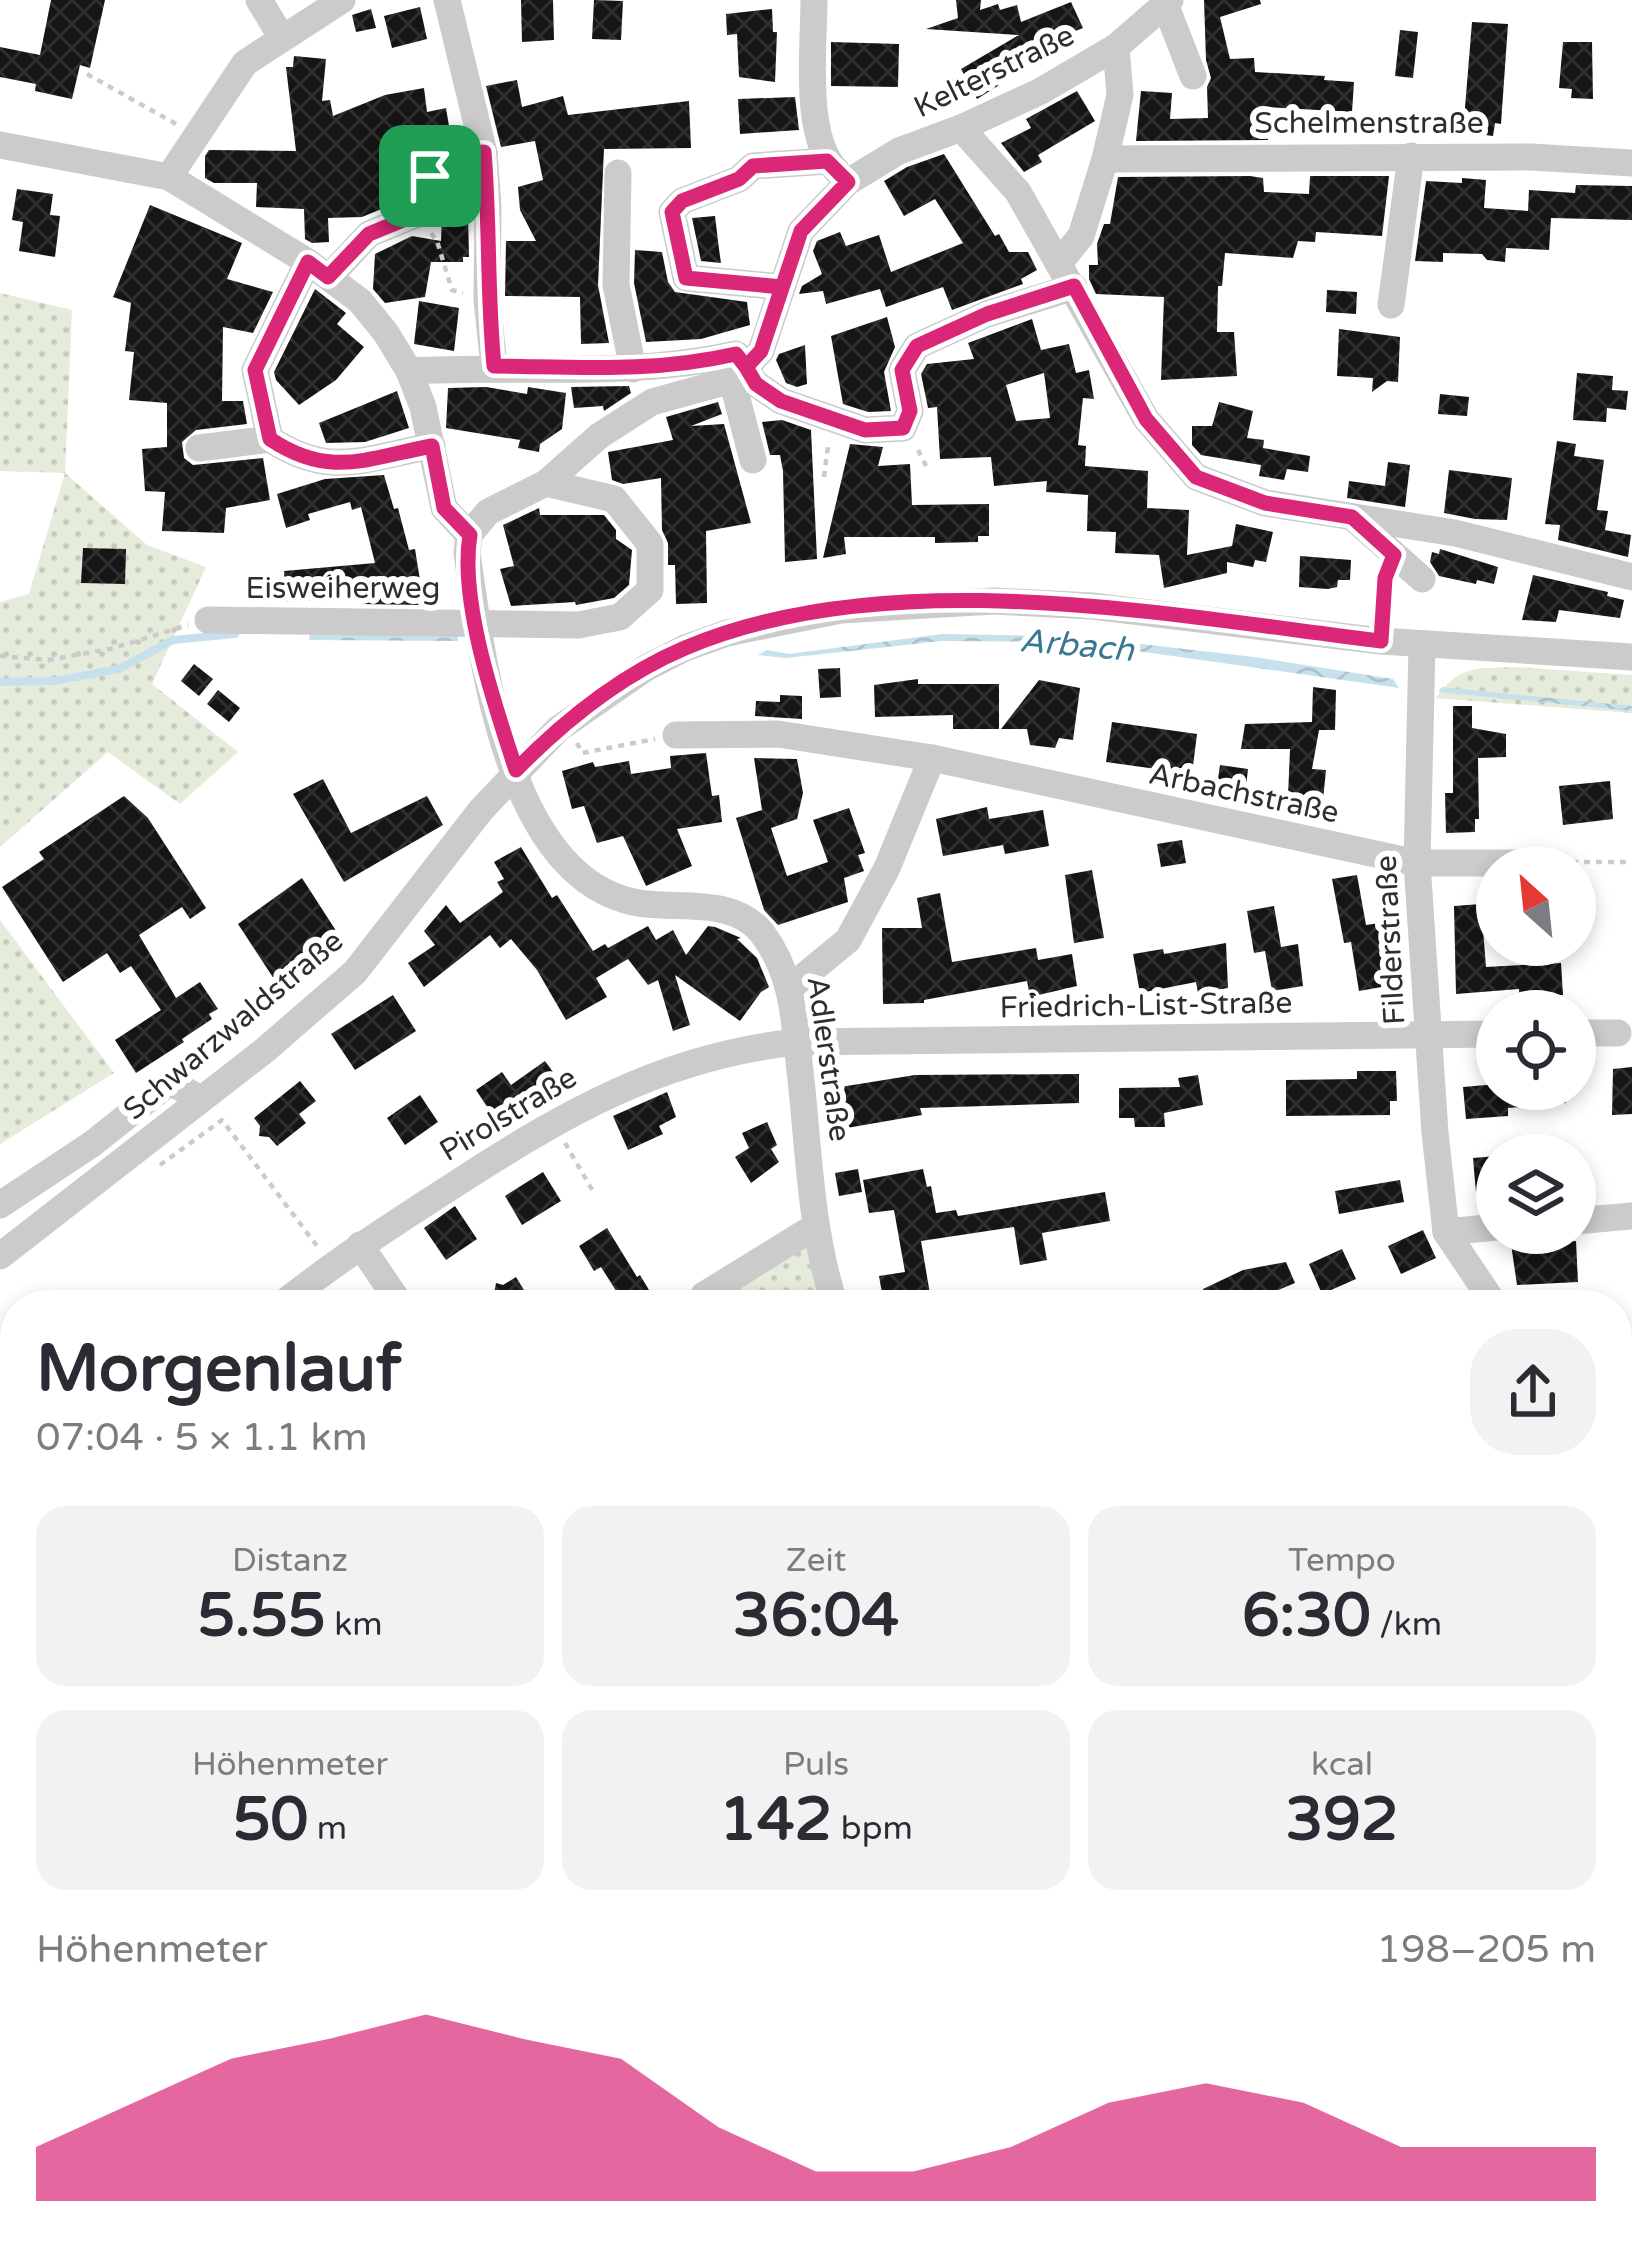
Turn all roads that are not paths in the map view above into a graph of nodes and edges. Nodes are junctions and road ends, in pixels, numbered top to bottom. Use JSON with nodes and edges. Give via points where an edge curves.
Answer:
{"nodes":[{"id":1,"x":259,"y":0,"type":"edge"},
{"id":2,"x":342,"y":0,"type":"edge"},
{"id":3,"x":447,"y":0,"type":"edge"},
{"id":4,"x":814,"y":0,"type":"edge"},
{"id":5,"x":1168,"y":2,"type":"edge"},
{"id":6,"x":283,"y":38,"type":"junction"},
{"id":7,"x":1116,"y":46,"type":"junction"},
{"id":8,"x":1193,"y":76,"type":"dead end"},
{"id":9,"x":962,"y":128,"type":"junction"},
{"id":10,"x":0,"y":145,"type":"edge"},
{"id":11,"x":484,"y":152,"type":"junction"},
{"id":12,"x":1411,"y":156,"type":"junction"},
{"id":13,"x":1105,"y":159,"type":"junction"},
{"id":14,"x":827,"y":161,"type":"junction"},
{"id":15,"x":1632,"y":163,"type":"edge"},
{"id":16,"x":618,"y":172,"type":"dead end"},
{"id":17,"x":169,"y":177,"type":"junction"},
{"id":18,"x":848,"y":182,"type":"junction"},
{"id":19,"x":318,"y":269,"type":"junction"},
{"id":20,"x":1067,"y":274,"type":"junction"},
{"id":21,"x":782,"y":287,"type":"junction"},
{"id":22,"x":1390,"y":305,"type":"dead end"},
{"id":23,"x":494,"y":366,"type":"junction"},
{"id":24,"x":633,"y":369,"type":"junction"},
{"id":25,"x":409,"y":371,"type":"junction"},
{"id":26,"x":739,"y":372,"type":"junction"},
{"id":27,"x":270,"y":439,"type":"junction"},
{"id":28,"x":432,"y":446,"type":"junction"},
{"id":29,"x":200,"y":448,"type":"dead end"},
{"id":30,"x":753,"y":460,"type":"dead end"},
{"id":31,"x":546,"y":483,"type":"junction"},
{"id":32,"x":1352,"y":517,"type":"junction"},
{"id":33,"x":470,"y":535,"type":"junction"},
{"id":34,"x":1632,"y":578,"type":"edge"},
{"id":35,"x":1422,"y":579,"type":"dead end"},
{"id":36,"x":208,"y":620,"type":"road end"},
{"id":37,"x":476,"y":622,"type":"junction"},
{"id":38,"x":1422,"y":644,"type":"junction"},
{"id":39,"x":1632,"y":657,"type":"edge"},
{"id":40,"x":676,"y":735,"type":"dead end"},
{"id":41,"x":932,"y":758,"type":"junction"},
{"id":42,"x":516,"y":770,"type":"junction"},
{"id":43,"x":1417,"y":863,"type":"junction"},
{"id":44,"x":1476,"y":863,"type":"edge"},
{"id":45,"x":791,"y":987,"type":"junction"},
{"id":46,"x":1596,"y":1033,"type":"edge"},
{"id":47,"x":1618,"y":1033,"type":"dead end"},
{"id":48,"x":1476,"y":1034,"type":"edge"},
{"id":49,"x":1428,"y":1035,"type":"junction"},
{"id":50,"x":797,"y":1042,"type":"junction"},
{"id":51,"x":201,"y":1099,"type":"junction"},
{"id":52,"x":0,"y":1205,"type":"edge"},
{"id":53,"x":1632,"y":1216,"type":"edge"},
{"id":54,"x":1596,"y":1219,"type":"edge"},
{"id":55,"x":816,"y":1226,"type":"junction"},
{"id":56,"x":1476,"y":1229,"type":"edge"},
{"id":57,"x":1446,"y":1232,"type":"junction"},
{"id":58,"x":360,"y":1245,"type":"junction"},
{"id":59,"x":0,"y":1256,"type":"edge"},
{"id":60,"x":300,"y":1290,"type":"edge"},
{"id":61,"x":391,"y":1290,"type":"edge"},
{"id":62,"x":712,"y":1290,"type":"edge"},
{"id":63,"x":830,"y":1290,"type":"edge"},
{"id":64,"x":1485,"y":1290,"type":"edge"}],
"edges":[{"from":1,"to":6,"type":"street"},
{"from":2,"to":6,"type":"street"},
{"from":3,"to":11,"type":"street"},
{"from":4,"to":14,"type":"street","via":[[815,128]]},
{"from":5,"to":7,"type":"street","name":"Kelterstraße"},
{"from":5,"to":8,"type":"street"},
{"from":6,"to":17,"type":"street","via":[[245,63]]},
{"from":7,"to":9,"type":"street","name":"Kelterstraße"},
{"from":7,"to":13,"type":"street","via":[[1120,95]]},
{"from":9,"to":18,"type":"street","name":"Kelterstraße","via":[[899,151]]},
{"from":9,"to":20,"type":"street","via":[[1018,192]]},
{"from":10,"to":17,"type":"street"},
{"from":11,"to":19,"type":"street","via":[[435,158],[415,215]]},
{"from":11,"to":23,"type":"street"},
{"from":12,"to":13,"type":"street","name":"Schelmenstraße"},
{"from":12,"to":15,"type":"street","name":"Schelmenstraße"},
{"from":12,"to":22,"type":"street"},
{"from":13,"to":20,"type":"street"},
{"from":14,"to":18,"type":"street"},
{"from":14,"to":21,"type":"street","via":[[753,166],[672,212],[686,278]]},
{"from":16,"to":24,"type":"street","via":[[616,285]]},
{"from":17,"to":19,"type":"street"},
{"from":18,"to":21,"type":"street","name":"Kelterstraße","via":[[801,231]]},
{"from":19,"to":25,"type":"street","via":[[360,302]]},
{"from":19,"to":27,"type":"street","via":[[255,370]]},
{"from":20,"to":26,"type":"street","via":[[917,346],[902,370],[910,411],[903,428],[865,430],[781,401]]},
{"from":20,"to":32,"type":"street","via":[[1146,419],[1196,477],[1265,503]]},
{"from":21,"to":26,"type":"street","name":"Kelterstraße","via":[[761,351]]},
{"from":23,"to":24,"type":"street"},
{"from":23,"to":25,"type":"street"},
{"from":24,"to":26,"type":"street","via":[[736,354]]},
{"from":25,"to":28,"type":"street"},
{"from":26,"to":30,"type":"street"},
{"from":26,"to":31,"type":"street","via":[[652,401]]},
{"from":27,"to":28,"type":"street","via":[[328,465]]},
{"from":27,"to":29,"type":"street"},
{"from":28,"to":33,"type":"street","via":[[444,508]]},
{"from":31,"to":33,"type":"street","via":[[488,512]]},
{"from":31,"to":37,"type":"street","via":[[614,499],[650,544],[650,590],[620,617],[578,625]]},
{"from":32,"to":34,"type":"street","via":[[1455,533]]},
{"from":32,"to":35,"type":"street"},
{"from":33,"to":37,"type":"street"},
{"from":36,"to":37,"type":"street","name":"Eisweiherweg"},
{"from":37,"to":42,"type":"street","name":"Adlerstraße"},
{"from":38,"to":39,"type":"street","name":"Schwarzwaldstraße"},
{"from":38,"to":42,"type":"street","name":"Schwarzwaldstraße","via":[[1092,606],[994,601],[841,610],[727,633],[646,668],[567,722]]},
{"from":38,"to":43,"type":"street","name":"Filderstraße"},
{"from":40,"to":41,"type":"street","name":"Arbachstraße","via":[[778,734]]},
{"from":41,"to":43,"type":"street","name":"Arbachstraße"},
{"from":41,"to":45,"type":"street","via":[[848,940]]},
{"from":42,"to":45,"type":"street","name":"Adlerstraße","via":[[544,840],[580,879],[632,902],[719,908],[758,928]]},
{"from":42,"to":51,"type":"street","name":"Schwarzwaldstraße","via":[[356,972]]},
{"from":43,"to":44,"type":"street","name":"Arbachstraße"},
{"from":43,"to":49,"type":"street","name":"Filderstraße"},
{"from":45,"to":50,"type":"street","name":"Adlerstraße"},
{"from":46,"to":47,"type":"street"},
{"from":48,"to":49,"type":"street","name":"Friedrich-List-Straße"},
{"from":49,"to":50,"type":"street","name":"Friedrich-List-Straße"},
{"from":49,"to":57,"type":"street","name":"Filderstraße"},
{"from":50,"to":55,"type":"street","name":"Adlerstraße"},
{"from":50,"to":58,"type":"street","name":"Pirolstraße","via":[[753,1046],[608,1093]]},
{"from":51,"to":52,"type":"street","via":[[170,1082]]},
{"from":51,"to":59,"type":"street","name":"Schwarzwaldstraße"},
{"from":53,"to":54,"type":"street"},
{"from":55,"to":62,"type":"street"},
{"from":55,"to":63,"type":"street","name":"Adlerstraße"},
{"from":56,"to":57,"type":"street"},
{"from":57,"to":64,"type":"street","name":"Filderstraße"},
{"from":58,"to":60,"type":"street","name":"Pirolstraße"},
{"from":58,"to":61,"type":"street"}]}
